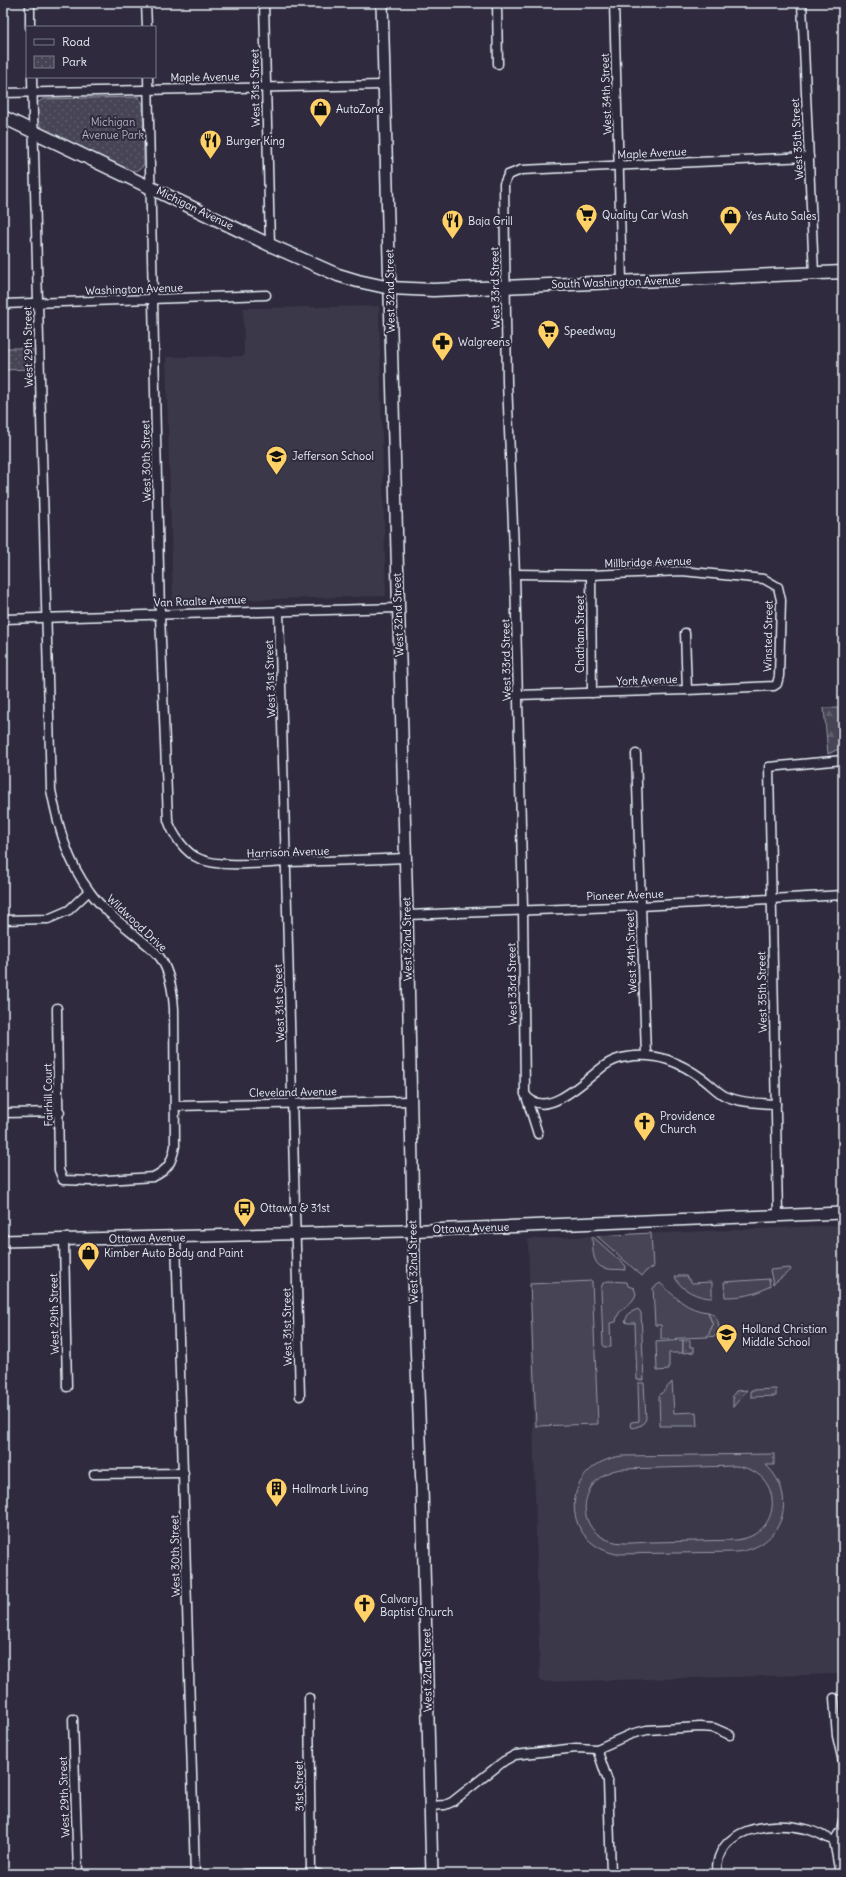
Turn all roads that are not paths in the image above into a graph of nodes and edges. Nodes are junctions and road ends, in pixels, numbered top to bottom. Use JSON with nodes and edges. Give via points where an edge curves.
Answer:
{"nodes":[{"id":1,"x":30,"y":3,"type":"edge"},
{"id":2,"x":146,"y":3,"type":"edge"},
{"id":3,"x":264,"y":3,"type":"edge"},
{"id":4,"x":382,"y":3,"type":"edge"},
{"id":5,"x":497,"y":3,"type":"edge"},
{"id":6,"x":614,"y":3,"type":"edge"},
{"id":7,"x":802,"y":3,"type":"edge"},
{"id":8,"x":30,"y":26,"type":"edge"},
{"id":9,"x":147,"y":26,"type":"edge"},
{"id":10,"x":498,"y":64,"type":"dead end"},
{"id":11,"x":32,"y":78,"type":"edge"},
{"id":12,"x":148,"y":78,"type":"edge"},
{"id":13,"x":384,"y":85,"type":"junction"},
{"id":14,"x":266,"y":86,"type":"junction"},
{"id":15,"x":148,"y":89,"type":"junction"},
{"id":16,"x":32,"y":92,"type":"junction"},
{"id":17,"x":3,"y":93,"type":"edge"},
{"id":18,"x":3,"y":117,"type":"edge"},
{"id":19,"x":34,"y":132,"type":"junction"},
{"id":20,"x":809,"y":157,"type":"junction"},
{"id":21,"x":619,"y":166,"type":"junction"},
{"id":22,"x":504,"y":184,"type":"joint"},
{"id":23,"x":150,"y":186,"type":"junction"},
{"id":24,"x":270,"y":245,"type":"junction"},
{"id":25,"x":843,"y":272,"type":"edge"},
{"id":26,"x":814,"y":274,"type":"junction"},
{"id":27,"x":622,"y":281,"type":"junction"},
{"id":28,"x":506,"y":287,"type":"junction"},
{"id":29,"x":390,"y":288,"type":"junction"},
{"id":30,"x":266,"y":295,"type":"dead end"},
{"id":31,"x":153,"y":300,"type":"junction"},
{"id":32,"x":3,"y":304,"type":"edge"},
{"id":33,"x":38,"y":304,"type":"junction"},
{"id":34,"x":515,"y":574,"type":"junction"},
{"id":35,"x":591,"y":575,"type":"junction"},
{"id":36,"x":778,"y":587,"type":"joint"},
{"id":37,"x":398,"y":608,"type":"junction"},
{"id":38,"x":279,"y":610,"type":"junction"},
{"id":39,"x":160,"y":614,"type":"junction"},
{"id":40,"x":45,"y":618,"type":"junction"},
{"id":41,"x":3,"y":619,"type":"edge"},
{"id":42,"x":685,"y":633,"type":"dead end"},
{"id":43,"x":777,"y":684,"type":"joint"},
{"id":44,"x":687,"y":690,"type":"junction"},
{"id":45,"x":592,"y":693,"type":"junction"},
{"id":46,"x":518,"y":695,"type":"junction"},
{"id":47,"x":636,"y":754,"type":"dead end"},
{"id":48,"x":843,"y":760,"type":"edge"},
{"id":49,"x":180,"y":842,"type":"joint"},
{"id":50,"x":406,"y":858,"type":"junction"},
{"id":51,"x":286,"y":862,"type":"junction"},
{"id":52,"x":89,"y":891,"type":"junction"},
{"id":53,"x":843,"y":895,"type":"edge"},
{"id":54,"x":771,"y":898,"type":"junction"},
{"id":55,"x":641,"y":906,"type":"junction"},
{"id":56,"x":523,"y":909,"type":"junction"},
{"id":57,"x":407,"y":914,"type":"junction"},
{"id":58,"x":3,"y":920,"type":"edge"},
{"id":59,"x":57,"y":1008,"type":"dead end"},
{"id":60,"x":646,"y":1055,"type":"junction"},
{"id":61,"x":525,"y":1093,"type":"junction"},
{"id":62,"x":410,"y":1101,"type":"junction"},
{"id":63,"x":293,"y":1103,"type":"junction"},
{"id":64,"x":776,"y":1104,"type":"junction"},
{"id":65,"x":176,"y":1106,"type":"junction"},
{"id":66,"x":60,"y":1112,"type":"junction"},
{"id":67,"x":3,"y":1113,"type":"edge"},
{"id":68,"x":538,"y":1134,"type":"dead end"},
{"id":69,"x":63,"y":1180,"type":"joint"},
{"id":70,"x":843,"y":1213,"type":"edge"},
{"id":71,"x":778,"y":1216,"type":"junction"},
{"id":72,"x":413,"y":1230,"type":"junction"},
{"id":73,"x":296,"y":1233,"type":"junction"},
{"id":74,"x":176,"y":1238,"type":"junction"},
{"id":75,"x":64,"y":1240,"type":"junction"},
{"id":76,"x":3,"y":1241,"type":"edge"},
{"id":77,"x":66,"y":1387,"type":"dead end"},
{"id":78,"x":300,"y":1396,"type":"dead end"},
{"id":79,"x":184,"y":1473,"type":"junction"},
{"id":80,"x":94,"y":1474,"type":"dead end"},
{"id":81,"x":308,"y":1698,"type":"dead end"},
{"id":82,"x":834,"y":1698,"type":"dead end"},
{"id":83,"x":73,"y":1719,"type":"dead end"},
{"id":84,"x":730,"y":1735,"type":"dead end"},
{"id":85,"x":597,"y":1749,"type":"junction"},
{"id":86,"x":843,"y":1762,"type":"edge"},
{"id":87,"x":430,"y":1806,"type":"junction"},
{"id":88,"x":843,"y":1820,"type":"edge"},
{"id":89,"x":834,"y":1841,"type":"junction"},
{"id":90,"x":78,"y":1874,"type":"edge"},
{"id":91,"x":195,"y":1874,"type":"edge"},
{"id":92,"x":243,"y":1874,"type":"edge"},
{"id":93,"x":254,"y":1874,"type":"edge"},
{"id":94,"x":310,"y":1874,"type":"edge"},
{"id":95,"x":319,"y":1874,"type":"edge"},
{"id":96,"x":391,"y":1874,"type":"edge"},
{"id":97,"x":432,"y":1874,"type":"edge"},
{"id":98,"x":612,"y":1874,"type":"edge"},
{"id":99,"x":717,"y":1874,"type":"edge"},
{"id":100,"x":840,"y":1874,"type":"edge"}],
"edges":[{"from":1,"to":8,"type":"street"},
{"from":2,"to":9,"type":"street"},
{"from":3,"to":14,"type":"street","name":"West 31st Street"},
{"from":4,"to":13,"type":"street","name":"West 32nd Street"},
{"from":5,"to":10,"type":"street"},
{"from":6,"to":21,"type":"street","name":"West 34th Street"},
{"from":7,"to":20,"type":"street","name":"West 35th Street"},
{"from":11,"to":16,"type":"street","name":"West 29th Street"},
{"from":12,"to":15,"type":"street","name":"West 30th Street"},
{"from":13,"to":14,"type":"street","name":"Maple Avenue"},
{"from":13,"to":29,"type":"street","name":"West 32nd Street"},
{"from":14,"to":15,"type":"street","name":"Maple Avenue"},
{"from":14,"to":24,"type":"street","name":"West 31st Street"},
{"from":15,"to":16,"type":"street","name":"Maple Avenue"},
{"from":15,"to":23,"type":"street","name":"West 30th Street"},
{"from":16,"to":17,"type":"street","name":"Maple Avenue"},
{"from":16,"to":19,"type":"street","name":"West 29th Street"},
{"from":18,"to":19,"type":"main road","name":"Michigan Avenue"},
{"from":19,"to":23,"type":"main road","name":"Michigan Avenue"},
{"from":19,"to":33,"type":"street","name":"West 29th Street"},
{"from":20,"to":21,"type":"street","name":"Maple Avenue"},
{"from":20,"to":26,"type":"street","name":"West 35th Street"},
{"from":21,"to":22,"type":"street","name":"Maple Avenue","via":[[521,170],[508,175]]},
{"from":21,"to":27,"type":"street","name":"West 34th Street"},
{"from":22,"to":28,"type":"street","name":"West 33rd Street"},
{"from":23,"to":24,"type":"main road","name":"Michigan Avenue"},
{"from":23,"to":31,"type":"street","name":"West 30th Street"},
{"from":24,"to":29,"type":"main road","name":"Michigan Avenue","via":[[338,275]]},
{"from":25,"to":26,"type":"main road","name":"South Washington Avenue"},
{"from":26,"to":27,"type":"main road","name":"South Washington Avenue"},
{"from":27,"to":28,"type":"main road","name":"South Washington Avenue"},
{"from":28,"to":29,"type":"main road","name":"South Washington Avenue","via":[[433,290]]},
{"from":28,"to":34,"type":"street","name":"West 33rd Street"},
{"from":29,"to":37,"type":"street","name":"West 32nd Street"},
{"from":30,"to":31,"type":"street","name":"Washington Avenue"},
{"from":31,"to":33,"type":"street","name":"Washington Avenue"},
{"from":31,"to":39,"type":"street","name":"West 30th Street"},
{"from":32,"to":33,"type":"street","name":"Washington Avenue"},
{"from":33,"to":40,"type":"street","name":"West 29th Street"},
{"from":34,"to":35,"type":"street","name":"Millbridge Avenue"},
{"from":34,"to":46,"type":"street","name":"West 33rd Street"},
{"from":35,"to":36,"type":"street","name":"Millbridge Avenue","via":[[658,571],[697,572],[764,579]]},
{"from":35,"to":45,"type":"street","name":"Chatham Street"},
{"from":36,"to":43,"type":"street","name":"Winsted Street","via":[[781,600]]},
{"from":37,"to":38,"type":"street","name":"Van Raalte Avenue"},
{"from":37,"to":50,"type":"street","name":"West 32nd Street"},
{"from":38,"to":39,"type":"street","name":"Van Raalte Avenue"},
{"from":38,"to":51,"type":"street","name":"West 31st Street"},
{"from":39,"to":40,"type":"street","name":"Van Raalte Avenue"},
{"from":39,"to":49,"type":"street","name":"West 30th Street","via":[[168,820]]},
{"from":40,"to":41,"type":"street","name":"Van Raalte Avenue"},
{"from":40,"to":52,"type":"street","name":"Wildwood Drive","via":[[50,790],[65,846]]},
{"from":42,"to":44,"type":"street"},
{"from":43,"to":44,"type":"street","name":"York Avenue"},
{"from":44,"to":45,"type":"street","name":"York Avenue"},
{"from":45,"to":46,"type":"street","name":"York Avenue"},
{"from":46,"to":56,"type":"street","name":"West 33rd Street"},
{"from":47,"to":55,"type":"street","name":"West 34th Street"},
{"from":48,"to":54,"type":"street","name":"West 35th Street","via":[[769,767]]},
{"from":49,"to":51,"type":"street","name":"Harrison Avenue","via":[[193,855],[208,862],[242,865]]},
{"from":50,"to":51,"type":"street","name":"Harrison Avenue"},
{"from":50,"to":57,"type":"street","name":"West 32nd Street"},
{"from":51,"to":63,"type":"street","name":"West 31st Street"},
{"from":52,"to":58,"type":"street","via":[[69,910],[48,919]]},
{"from":52,"to":65,"type":"street","name":"Wildwood Drive","via":[[103,908],[158,955],[168,976],[173,1004]]},
{"from":53,"to":54,"type":"street","name":"Pioneer Avenue"},
{"from":54,"to":55,"type":"street","name":"Pioneer Avenue"},
{"from":54,"to":64,"type":"street","name":"West 35th Street"},
{"from":55,"to":56,"type":"street","name":"Pioneer Avenue"},
{"from":55,"to":60,"type":"street","name":"West 34th Street"},
{"from":56,"to":57,"type":"street","name":"Pioneer Avenue"},
{"from":56,"to":61,"type":"street","name":"West 33rd Street"},
{"from":57,"to":62,"type":"street","name":"West 32nd Street"},
{"from":59,"to":66,"type":"street","name":"Fairhill Court"},
{"from":60,"to":61,"type":"street","via":[[616,1059],[562,1098],[549,1103],[529,1100]]},
{"from":60,"to":64,"type":"street","via":[[659,1056],[679,1063],[725,1096],[748,1103]]},
{"from":61,"to":68,"type":"street","name":"West 33rd Street"},
{"from":62,"to":63,"type":"street","name":"Cleveland Avenue"},
{"from":62,"to":72,"type":"street","name":"West 32nd Street"},
{"from":63,"to":65,"type":"street","name":"Cleveland Avenue"},
{"from":63,"to":73,"type":"street","name":"West 31st Street"},
{"from":64,"to":71,"type":"street","name":"West 35th Street"},
{"from":65,"to":69,"type":"street","name":"Wildwood Drive","via":[[175,1146],[170,1165],[165,1170],[153,1177]]},
{"from":66,"to":67,"type":"street"},
{"from":66,"to":69,"type":"street","name":"Fairhill Court","via":[[59,1170]]},
{"from":70,"to":71,"type":"street","name":"Ottawa Avenue"},
{"from":71,"to":72,"type":"street","name":"Ottawa Avenue"},
{"from":72,"to":73,"type":"street","name":"Ottawa Avenue"},
{"from":72,"to":87,"type":"street","name":"West 32nd Street"},
{"from":73,"to":74,"type":"street","name":"Ottawa Avenue"},
{"from":73,"to":78,"type":"street","name":"West 31st Street"},
{"from":74,"to":75,"type":"street","name":"Ottawa Avenue"},
{"from":74,"to":79,"type":"street","name":"West 30th Street"},
{"from":75,"to":76,"type":"street","name":"Ottawa Avenue"},
{"from":75,"to":77,"type":"street","name":"West 29th Street"},
{"from":79,"to":80,"type":"street"},
{"from":79,"to":91,"type":"street","name":"West 30th Street"},
{"from":81,"to":94,"type":"street","name":"31st Street"},
{"from":82,"to":86,"type":"street","via":[[837,1736]]},
{"from":83,"to":90,"type":"street","name":"West 29th Street"},
{"from":84,"to":85,"type":"street","via":[[714,1728],[700,1727],[647,1730]]},
{"from":85,"to":87,"type":"street","via":[[576,1748],[515,1755],[452,1802]]},
{"from":85,"to":98,"type":"street","via":[[608,1781]]},
{"from":87,"to":97,"type":"street","name":"West 32nd Street"},
{"from":88,"to":89,"type":"street","via":[[841,1830]]},
{"from":89,"to":99,"type":"street","via":[[806,1829],[752,1828],[730,1840],[719,1858]]},
{"from":89,"to":100,"type":"street"},
{"from":92,"to":93,"type":"street"},
{"from":93,"to":94,"type":"street"},
{"from":94,"to":95,"type":"street"},
{"from":96,"to":97,"type":"street"}]}
